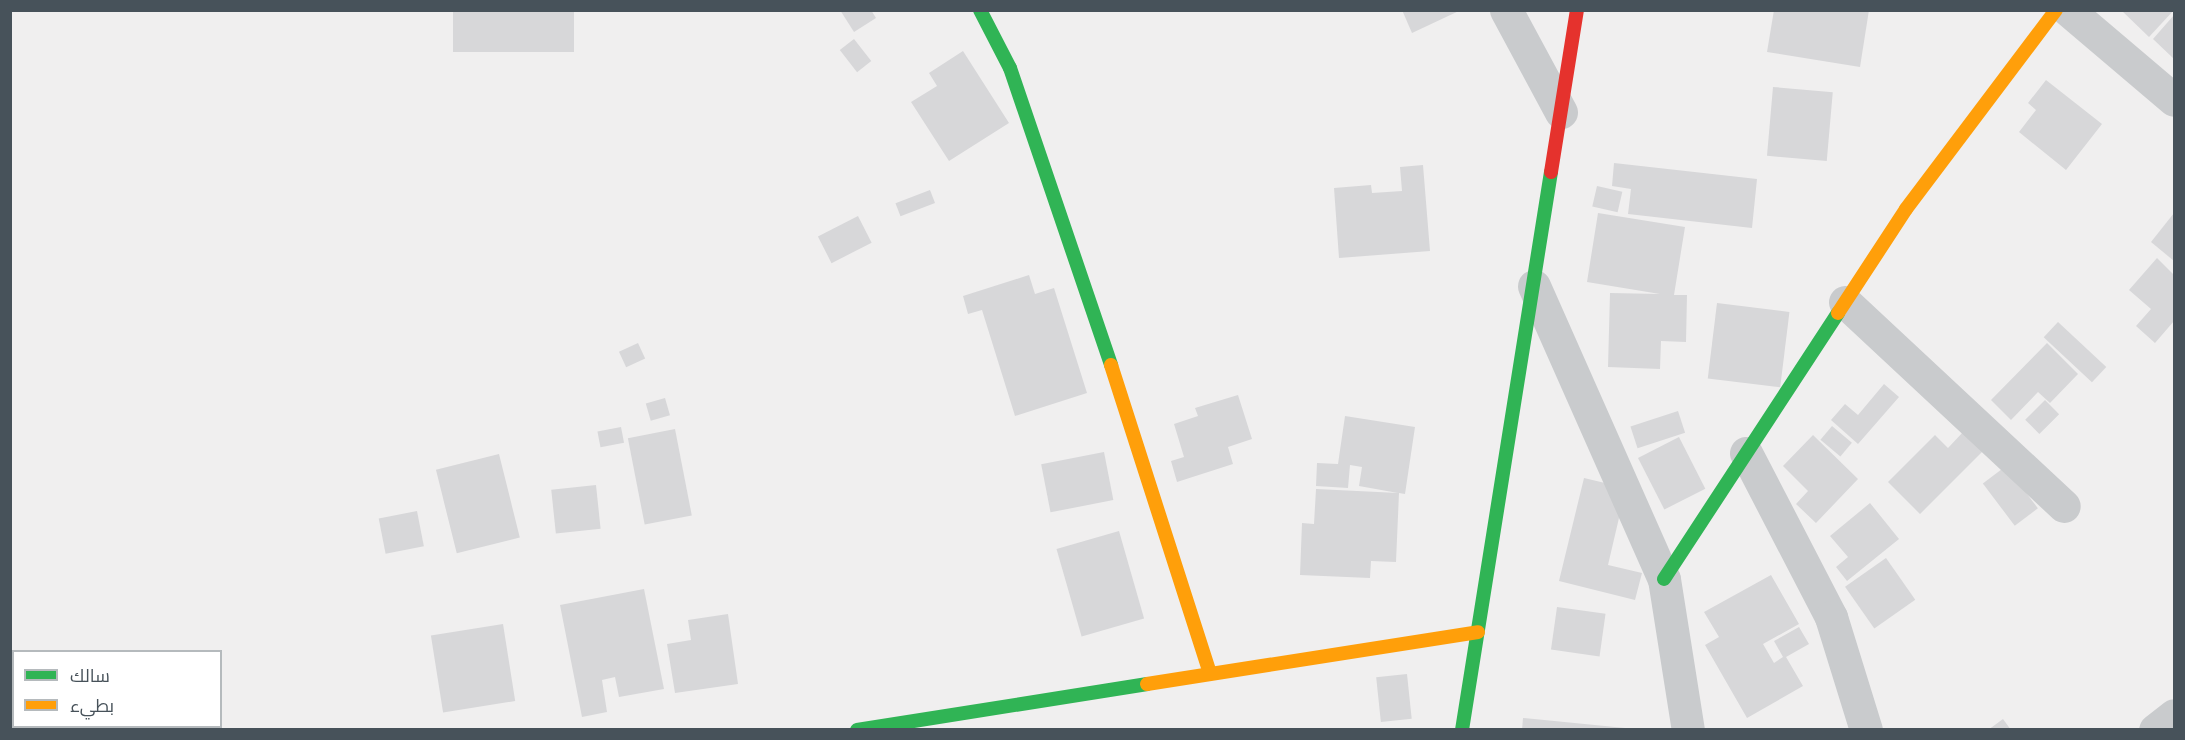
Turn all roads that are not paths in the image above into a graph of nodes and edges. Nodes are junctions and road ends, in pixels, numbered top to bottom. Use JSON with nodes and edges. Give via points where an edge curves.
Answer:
{"nodes":[{"id":1,"x":980,"y":10,"type":"edge"},
{"id":2,"x":1506,"y":10,"type":"edge"},
{"id":3,"x":1577,"y":10,"type":"edge"},
{"id":4,"x":2056,"y":10,"type":"edge"},
{"id":5,"x":2068,"y":10,"type":"edge"},
{"id":6,"x":2175,"y":100,"type":"edge"},
{"id":7,"x":1561,"y":112,"type":"junction"},
{"id":8,"x":1534,"y":286,"type":"junction"},
{"id":9,"x":1845,"y":302,"type":"junction"},
{"id":10,"x":1746,"y":453,"type":"junction"},
{"id":11,"x":2064,"y":506,"type":"dead end"},
{"id":12,"x":1664,"y":579,"type":"junction"},
{"id":13,"x":1479,"y":632,"type":"junction"},
{"id":14,"x":1210,"y":674,"type":"junction"},
{"id":15,"x":2175,"y":715,"type":"edge"},
{"id":16,"x":857,"y":729,"type":"edge"},
{"id":17,"x":1462,"y":729,"type":"edge"},
{"id":18,"x":1688,"y":729,"type":"edge"},
{"id":19,"x":1866,"y":729,"type":"edge"},
{"id":20,"x":2155,"y":729,"type":"edge"}],
"edges":[{"from":1,"to":14,"type":"street","via":[[1010,68],[1066,222]]},
{"from":2,"to":7,"type":"street"},
{"from":3,"to":7,"type":"street"},
{"from":4,"to":9,"type":"street","via":[[1906,208]]},
{"from":5,"to":6,"type":"street"},
{"from":7,"to":8,"type":"street"},
{"from":8,"to":12,"type":"street"},
{"from":8,"to":13,"type":"street"},
{"from":9,"to":10,"type":"street"},
{"from":9,"to":11,"type":"street"},
{"from":10,"to":12,"type":"street"},
{"from":10,"to":19,"type":"street","via":[[1832,617]]},
{"from":12,"to":18,"type":"street"},
{"from":13,"to":14,"type":"street"},
{"from":13,"to":17,"type":"street"},
{"from":14,"to":16,"type":"street"},
{"from":15,"to":20,"type":"street"}]}
